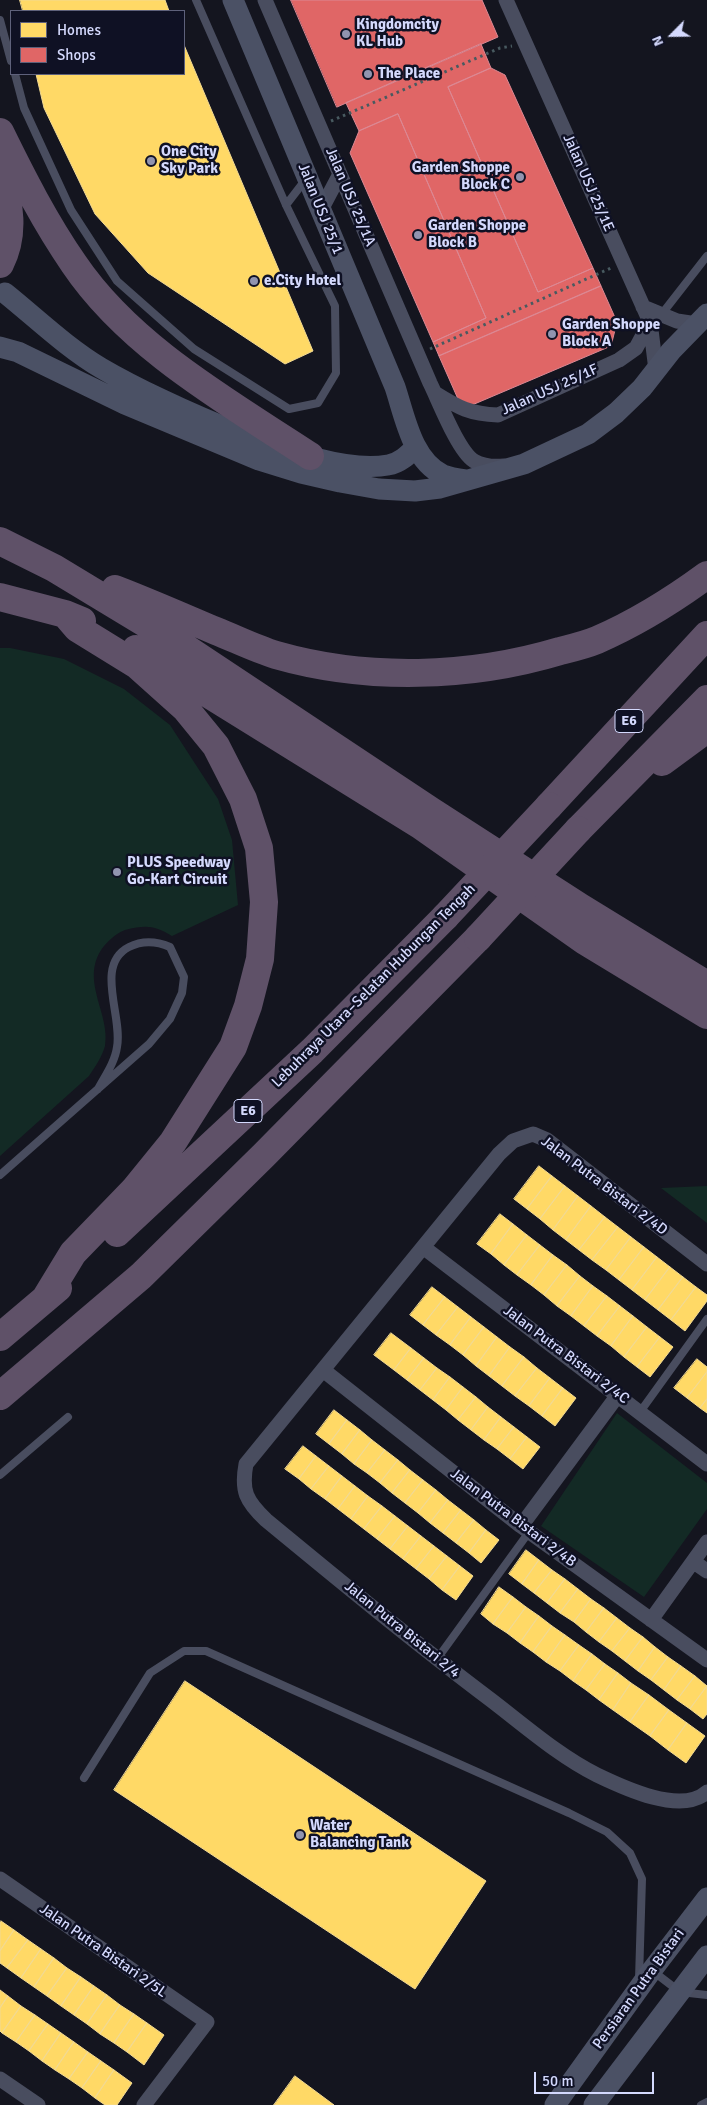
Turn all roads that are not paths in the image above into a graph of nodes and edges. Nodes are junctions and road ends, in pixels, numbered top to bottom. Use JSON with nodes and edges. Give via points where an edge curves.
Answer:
{"nodes":[{"id":1,"x":196,"y":0,"type":"edge"},
{"id":2,"x":233,"y":0,"type":"edge"},
{"id":3,"x":265,"y":0,"type":"edge"},
{"id":4,"x":506,"y":0,"type":"edge"},
{"id":5,"x":0,"y":20,"type":"edge"},
{"id":6,"x":10,"y":57,"type":"edge"},
{"id":7,"x":15,"y":75,"type":"edge"},
{"id":8,"x":0,"y":132,"type":"edge"},
{"id":9,"x":0,"y":173,"type":"edge"},
{"id":10,"x":340,"y":174,"type":"junction"},
{"id":11,"x":307,"y":177,"type":"junction"},
{"id":12,"x":286,"y":205,"type":"junction"},
{"id":13,"x":321,"y":210,"type":"junction"},
{"id":14,"x":707,"y":256,"type":"edge"},
{"id":15,"x":0,"y":264,"type":"edge"},
{"id":16,"x":5,"y":293,"type":"dead end"},
{"id":17,"x":655,"y":318,"type":"junction"},
{"id":18,"x":702,"y":319,"type":"edge"},
{"id":19,"x":0,"y":347,"type":"edge"},
{"id":20,"x":656,"y":370,"type":"junction"},
{"id":21,"x":435,"y":393,"type":"junction"},
{"id":22,"x":416,"y":447,"type":"junction"},
{"id":23,"x":310,"y":456,"type":"junction"},
{"id":24,"x":524,"y":464,"type":"junction"},
{"id":25,"x":469,"y":480,"type":"junction"},
{"id":26,"x":0,"y":541,"type":"edge"},
{"id":27,"x":54,"y":568,"type":"junction"},
{"id":28,"x":707,"y":574,"type":"edge"},
{"id":29,"x":0,"y":598,"type":"edge"},
{"id":30,"x":65,"y":614,"type":"junction"},
{"id":31,"x":707,"y":635,"type":"edge"},
{"id":32,"x":707,"y":699,"type":"edge"},
{"id":33,"x":707,"y":729,"type":"edge"},
{"id":34,"x":616,"y":792,"type":"junction"},
{"id":35,"x":707,"y":985,"type":"edge"},
{"id":36,"x":707,"y":1015,"type":"edge"},
{"id":37,"x":98,"y":1089,"type":"junction"},
{"id":38,"x":0,"y":1175,"type":"edge"},
{"id":39,"x":424,"y":1247,"type":"junction"},
{"id":40,"x":707,"y":1264,"type":"edge"},
{"id":41,"x":46,"y":1299,"type":"junction"},
{"id":42,"x":707,"y":1319,"type":"edge"},
{"id":43,"x":0,"y":1337,"type":"edge"},
{"id":44,"x":323,"y":1370,"type":"junction"},
{"id":45,"x":618,"y":1395,"type":"junction"},
{"id":46,"x":0,"y":1396,"type":"edge"},
{"id":47,"x":640,"y":1412,"type":"junction"},
{"id":48,"x":68,"y":1417,"type":"dead end"},
{"id":49,"x":707,"y":1464,"type":"edge"},
{"id":50,"x":0,"y":1475,"type":"edge"},
{"id":51,"x":525,"y":1529,"type":"junction"},
{"id":52,"x":707,"y":1542,"type":"edge"},
{"id":53,"x":694,"y":1562,"type":"junction"},
{"id":54,"x":707,"y":1571,"type":"edge"},
{"id":55,"x":651,"y":1620,"type":"junction"},
{"id":56,"x":437,"y":1659,"type":"junction"},
{"id":57,"x":707,"y":1660,"type":"edge"},
{"id":58,"x":84,"y":1778,"type":"dead end"},
{"id":59,"x":707,"y":1792,"type":"edge"},
{"id":60,"x":0,"y":1879,"type":"edge"},
{"id":61,"x":707,"y":1898,"type":"edge"},
{"id":62,"x":707,"y":1956,"type":"edge"},
{"id":63,"x":652,"y":1970,"type":"junction"},
{"id":64,"x":639,"y":1989,"type":"junction"},
{"id":65,"x":680,"y":1992,"type":"junction"},
{"id":66,"x":707,"y":1995,"type":"edge"},
{"id":67,"x":0,"y":2079,"type":"edge"},
{"id":68,"x":707,"y":2102,"type":"edge"},
{"id":69,"x":38,"y":2105,"type":"edge"},
{"id":70,"x":144,"y":2105,"type":"edge"},
{"id":71,"x":555,"y":2105,"type":"edge"},
{"id":72,"x":594,"y":2105,"type":"edge"},
{"id":73,"x":701,"y":2105,"type":"edge"}],
"edges":[{"from":1,"to":12,"type":"lane"},
{"from":2,"to":11,"type":"street","name":"Jalan USJ 25/1"},
{"from":3,"to":10,"type":"street","name":"Jalan USJ 25/1A"},
{"from":4,"to":17,"type":"street","name":"Jalan USJ 25/1E","via":[[643,307]]},
{"from":5,"to":6,"type":"lane"},
{"from":7,"to":12,"type":"lane","via":[[24,108],[71,210],[117,281],[194,349],[289,409],[318,403],[336,373],[336,306]]},
{"from":8,"to":23,"type":"highway","via":[[30,193],[59,241],[102,299],[146,343]]},
{"from":9,"to":15,"type":"highway","via":[[10,215],[10,238]]},
{"from":10,"to":13,"type":"street"},
{"from":10,"to":21,"type":"street","name":"Jalan USJ 25/1A"},
{"from":11,"to":12,"type":"lane"},
{"from":11,"to":13,"type":"street","name":"Jalan USJ 25/1"},
{"from":13,"to":22,"type":"street","name":"Jalan USJ 25/1","via":[[395,387]]},
{"from":14,"to":17,"type":"lane"},
{"from":16,"to":23,"type":"street","via":[[98,366],[137,388],[255,438]]},
{"from":17,"to":18,"type":"street","via":[[677,321]]},
{"from":17,"to":20,"type":"street","name":"Jalan USJ 25/1E"},
{"from":17,"to":21,"type":"street","name":"Jalan USJ 25/1F","via":[[636,348],[619,360],[498,415],[477,414],[457,407]]},
{"from":18,"to":20,"type":"street"},
{"from":19,"to":25,"type":"street","via":[[18,352],[159,419],[301,474],[388,490],[415,491]]},
{"from":20,"to":24,"type":"street","via":[[616,414],[588,434]]},
{"from":21,"to":24,"type":"street","name":"Jalan USJ 25/1A","via":[[460,444],[473,460],[494,467]]},
{"from":22,"to":23,"type":"street","via":[[405,459],[391,465],[347,465]]},
{"from":22,"to":25,"type":"street","name":"Jalan USJ 25/1","via":[[425,462],[444,476]]},
{"from":24,"to":25,"type":"street"},
{"from":26,"to":27,"type":"highway"},
{"from":27,"to":28,"type":"highway","via":[[80,574],[276,654],[388,672],[463,670],[502,665],[596,641],[683,593]]},
{"from":27,"to":35,"type":"highway","via":[[178,644],[447,822]]},
{"from":29,"to":30,"type":"highway"},
{"from":30,"to":36,"type":"highway","via":[[162,664],[420,825],[585,941]]},
{"from":30,"to":41,"type":"highway","via":[[77,628],[144,671],[185,708],[216,746],[243,799],[259,848],[264,902],[260,959],[233,1047],[173,1142],[134,1190],[73,1253]]},
{"from":31,"to":41,"type":"highway","name":"Lebuhraya Utara–Selatan Hubungan Tengah","number":"E6","bridge":true,"via":[[445,917],[312,1051]]},
{"from":32,"to":34,"type":"highway","number":"E6"},
{"from":33,"to":34,"type":"highway"},
{"from":34,"to":46,"type":"highway","number":"E6","bridge":true,"via":[[478,938],[141,1276]]},
{"from":37,"to":37,"type":"lane","via":[[117,1048],[111,976],[114,961],[138,942],[157,941],[170,946],[184,977],[182,994],[170,1019],[149,1044]]},
{"from":37,"to":38,"type":"lane"},
{"from":39,"to":40,"type":"street","name":"Jalan Putra Bistari 2/4D","via":[[499,1154],[512,1141],[533,1134],[547,1140]]},
{"from":39,"to":44,"type":"street","name":"Jalan Putra Bistari 2/4"},
{"from":39,"to":45,"type":"street","name":"Jalan Putra Bistari 2/4C"},
{"from":41,"to":43,"type":"highway","name":"Lebuhraya Utara–Selatan Hubungan Tengah","number":"E6"},
{"from":42,"to":47,"type":"lane"},
{"from":44,"to":51,"type":"street","name":"Jalan Putra Bistari 2/4B"},
{"from":44,"to":56,"type":"street","name":"Jalan Putra Bistari 2/4","via":[[246,1464],[243,1480],[247,1497],[254,1510]]},
{"from":45,"to":47,"type":"street","name":"Jalan Putra Bistari 2/4C"},
{"from":45,"to":51,"type":"street"},
{"from":47,"to":49,"type":"street","name":"Jalan Putra Bistari 2/4C"},
{"from":48,"to":50,"type":"lane"},
{"from":51,"to":55,"type":"street","name":"Jalan Putra Bistari 2/4B"},
{"from":51,"to":56,"type":"lane"},
{"from":52,"to":53,"type":"street"},
{"from":53,"to":54,"type":"street"},
{"from":53,"to":55,"type":"street"},
{"from":55,"to":57,"type":"street","name":"Jalan Putra Bistari 2/4B"},
{"from":56,"to":59,"type":"street","name":"Jalan Putra Bistari 2/4","via":[[596,1774],[661,1800],[682,1802],[702,1797]]},
{"from":58,"to":64,"type":"lane","via":[[150,1673],[184,1651],[206,1651],[607,1832],[630,1853],[642,1879]]},
{"from":60,"to":70,"type":"street","name":"Jalan Putra Bistari 2/5L","via":[[207,2022]]},
{"from":61,"to":63,"type":"street","name":"Persiaran Putra Bistari"},
{"from":62,"to":65,"type":"street"},
{"from":63,"to":64,"type":"street","name":"Persiaran Putra Bistari"},
{"from":63,"to":65,"type":"lane"},
{"from":64,"to":71,"type":"street","name":"Persiaran Putra Bistari"},
{"from":65,"to":66,"type":"lane"},
{"from":65,"to":72,"type":"street"},
{"from":67,"to":69,"type":"street"},
{"from":68,"to":73,"type":"lane"}]}
